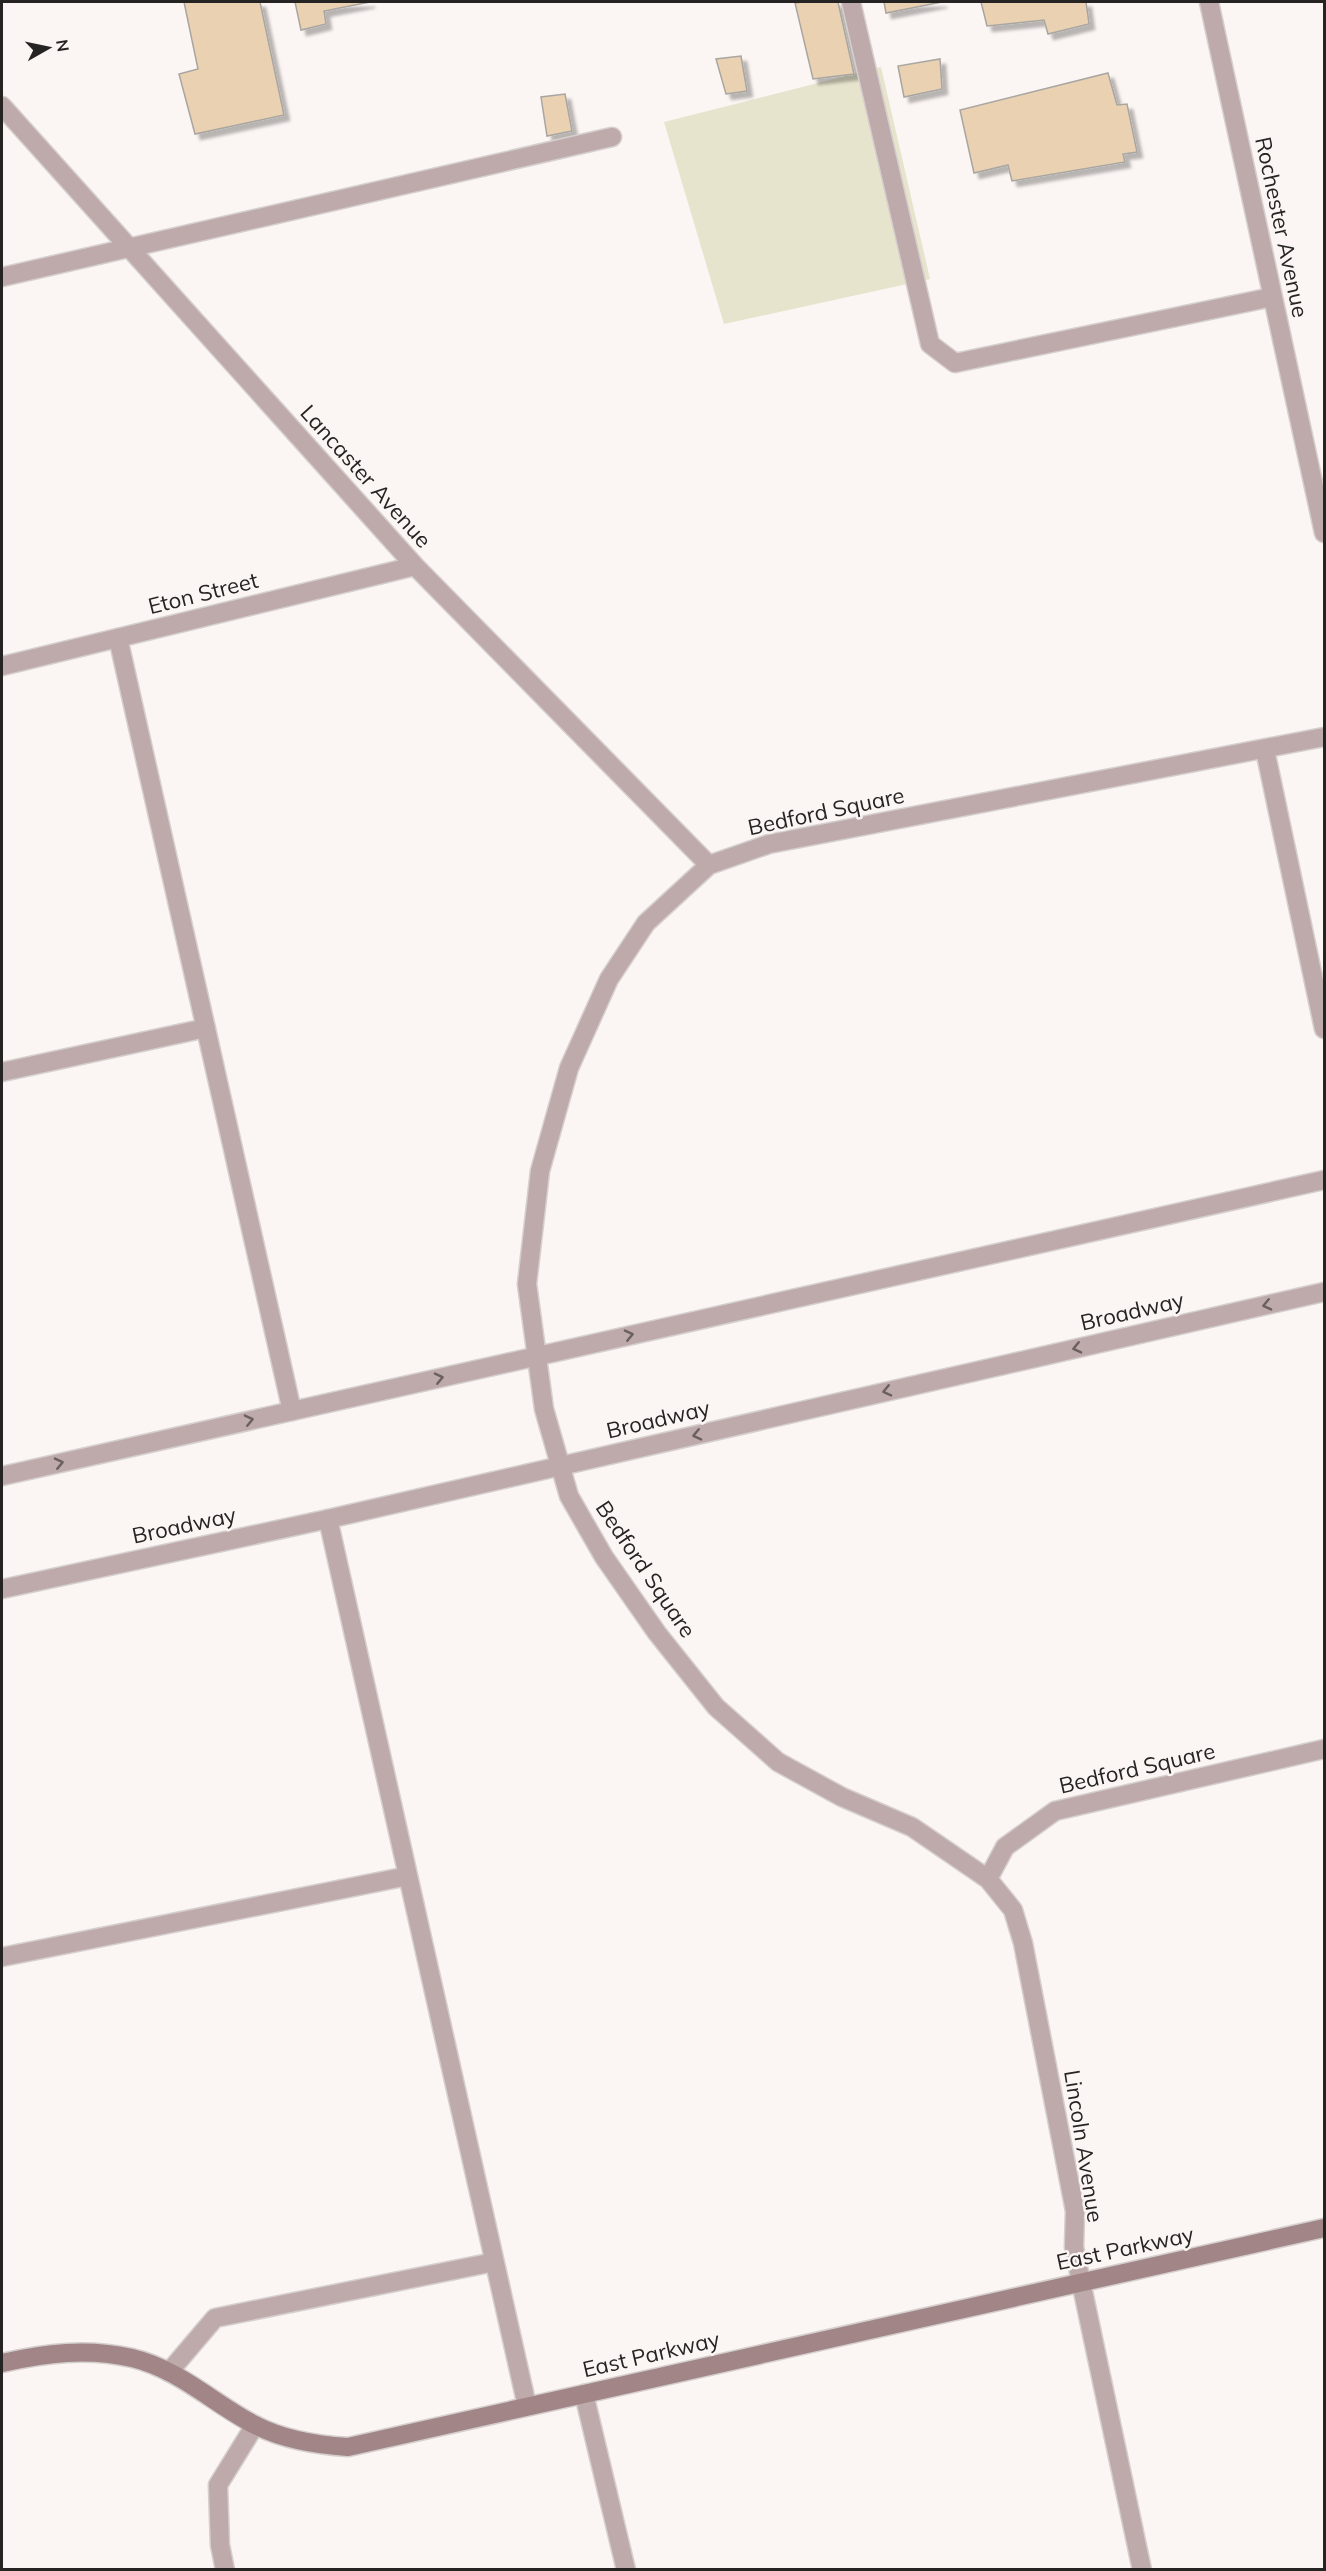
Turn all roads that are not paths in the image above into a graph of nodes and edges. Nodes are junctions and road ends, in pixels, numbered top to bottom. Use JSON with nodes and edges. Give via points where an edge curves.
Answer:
{"nodes":[{"id":1,"x":851,"y":2,"type":"edge"},
{"id":2,"x":1209,"y":2,"type":"edge"},
{"id":3,"x":2,"y":106,"type":"edge"},
{"id":4,"x":612,"y":136,"type":"dead end"},
{"id":5,"x":129,"y":249,"type":"junction"},
{"id":6,"x":2,"y":278,"type":"edge"},
{"id":7,"x":1272,"y":297,"type":"junction"},
{"id":8,"x":1324,"y":533,"type":"edge"},
{"id":9,"x":416,"y":566,"type":"junction"},
{"id":10,"x":118,"y":638,"type":"junction"},
{"id":11,"x":2,"y":666,"type":"edge"},
{"id":12,"x":1324,"y":737,"type":"edge"},
{"id":13,"x":1265,"y":750,"type":"junction"},
{"id":14,"x":709,"y":865,"type":"junction"},
{"id":15,"x":206,"y":1028,"type":"junction"},
{"id":16,"x":1324,"y":1029,"type":"edge"},
{"id":17,"x":2,"y":1072,"type":"edge"},
{"id":18,"x":1324,"y":1180,"type":"edge"},
{"id":19,"x":1324,"y":1292,"type":"edge"},
{"id":20,"x":535,"y":1356,"type":"junction"},
{"id":21,"x":292,"y":1411,"type":"junction"},
{"id":22,"x":560,"y":1466,"type":"junction"},
{"id":23,"x":2,"y":1476,"type":"edge"},
{"id":24,"x":328,"y":1519,"type":"junction"},
{"id":25,"x":2,"y":1589,"type":"edge"},
{"id":26,"x":1324,"y":1749,"type":"edge"},
{"id":27,"x":408,"y":1876,"type":"junction"},
{"id":28,"x":988,"y":1879,"type":"junction"},
{"id":29,"x":2,"y":1957,"type":"edge"},
{"id":30,"x":1324,"y":2228,"type":"edge"},
{"id":31,"x":494,"y":2262,"type":"junction"},
{"id":32,"x":1081,"y":2282,"type":"junction"},
{"id":33,"x":2,"y":2363,"type":"edge"},
{"id":34,"x":169,"y":2372,"type":"junction"},
{"id":35,"x":584,"y":2394,"type":"junction"},
{"id":36,"x":527,"y":2406,"type":"junction"},
{"id":37,"x":255,"y":2425,"type":"junction"},
{"id":38,"x":225,"y":2570,"type":"edge"},
{"id":39,"x":626,"y":2570,"type":"edge"},
{"id":40,"x":1142,"y":2570,"type":"edge"}],
"edges":[{"from":1,"to":7,"type":"street","via":[[930,344],[955,363]]},
{"from":2,"to":7,"type":"street","name":"Rochester Avenue"},
{"from":3,"to":5,"type":"street","name":"Lancaster Avenue"},
{"from":4,"to":5,"type":"street"},
{"from":5,"to":6,"type":"street"},
{"from":5,"to":9,"type":"street","name":"Lancaster Avenue"},
{"from":7,"to":8,"type":"street","name":"Rochester Avenue"},
{"from":9,"to":10,"type":"street","name":"Eton Street"},
{"from":9,"to":14,"type":"street","name":"Lancaster Avenue"},
{"from":10,"to":11,"type":"street","name":"Eton Street"},
{"from":10,"to":15,"type":"street"},
{"from":12,"to":13,"type":"street","name":"Bedford Square"},
{"from":13,"to":14,"type":"street","name":"Bedford Square","via":[[769,844]]},
{"from":13,"to":16,"type":"street"},
{"from":14,"to":20,"type":"street","name":"Bedford Square","via":[[646,923],[609,979],[568,1068],[540,1171],[527,1284]]},
{"from":15,"to":17,"type":"street"},
{"from":15,"to":21,"type":"street"},
{"from":20,"to":18,"type":"street","one_way":true},
{"from":19,"to":22,"type":"street","name":"Broadway","one_way":true},
{"from":21,"to":20,"type":"street","one_way":true},
{"from":20,"to":22,"type":"street","name":"Bedford Square"},
{"from":23,"to":21,"type":"street","one_way":true},
{"from":22,"to":24,"type":"street","name":"Broadway"},
{"from":22,"to":28,"type":"street","name":"Bedford Square","via":[[569,1496],[604,1557],[657,1633],[716,1707],[778,1762],[842,1797],[912,1827]]},
{"from":24,"to":25,"type":"street","name":"Broadway"},
{"from":24,"to":27,"type":"street"},
{"from":26,"to":28,"type":"street","name":"Bedford Square","via":[[1055,1811],[1005,1847]]},
{"from":27,"to":29,"type":"street"},
{"from":27,"to":31,"type":"street"},
{"from":28,"to":32,"type":"street","name":"Lincoln Avenue","via":[[1013,1910],[1023,1943],[1075,2211],[1074,2247]]},
{"from":30,"to":32,"type":"street","name":"East Parkway"},
{"from":31,"to":34,"type":"street","via":[[215,2318]]},
{"from":31,"to":36,"type":"street"},
{"from":32,"to":35,"type":"street","name":"East Parkway"},
{"from":32,"to":40,"type":"street","name":"Lincoln Avenue"},
{"from":33,"to":34,"type":"street","name":"East Parkway","via":[[58,2352],[94,2352],[134,2358]]},
{"from":34,"to":37,"type":"street","name":"East Parkway"},
{"from":35,"to":36,"type":"street","name":"East Parkway"},
{"from":35,"to":39,"type":"street"},
{"from":36,"to":37,"type":"street","name":"East Parkway","via":[[348,2447],[314,2445]]},
{"from":37,"to":38,"type":"street","via":[[218,2485]]}]}
